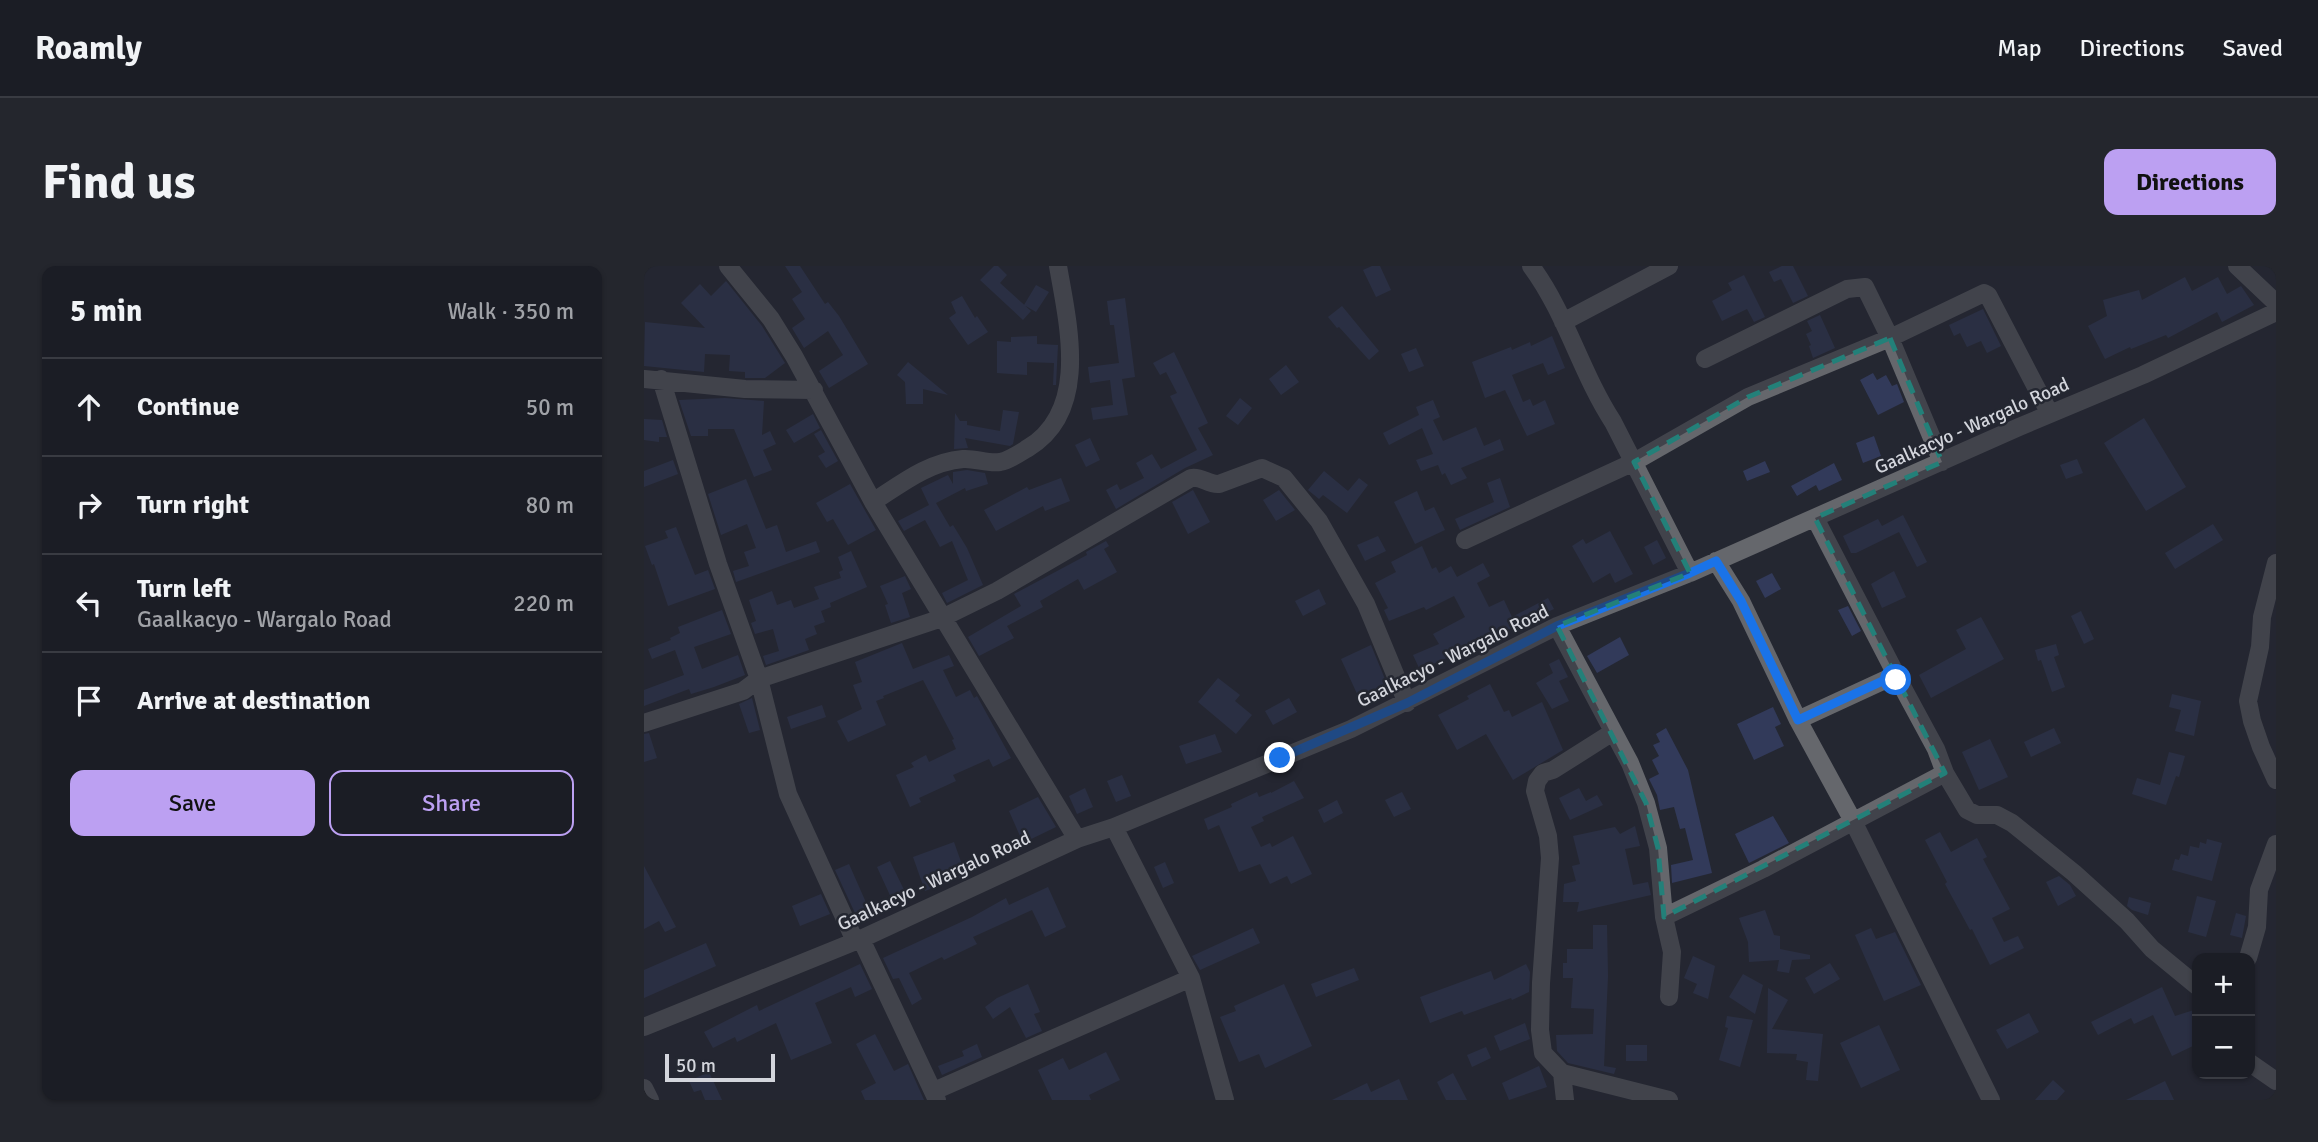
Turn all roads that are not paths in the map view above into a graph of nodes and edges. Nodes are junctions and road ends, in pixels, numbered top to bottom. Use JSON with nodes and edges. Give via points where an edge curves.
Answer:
{"nodes":[{"id":1,"x":728,"y":266,"type":"edge"},
{"id":2,"x":1058,"y":266,"type":"edge"},
{"id":3,"x":1668,"y":266,"type":"edge"},
{"id":4,"x":2237,"y":266,"type":"edge"},
{"id":5,"x":1539,"y":269,"type":"edge"},
{"id":6,"x":2276,"y":303,"type":"edge"},
{"id":7,"x":2276,"y":312,"type":"edge"},
{"id":8,"x":1563,"y":322,"type":"junction"},
{"id":9,"x":1890,"y":338,"type":"junction"},
{"id":10,"x":1704,"y":359,"type":"dead end"},
{"id":11,"x":652,"y":379,"type":"edge"},
{"id":12,"x":814,"y":390,"type":"junction"},
{"id":13,"x":2050,"y":414,"type":"junction"},
{"id":14,"x":1634,"y":462,"type":"junction"},
{"id":15,"x":1942,"y":462,"type":"junction"},
{"id":16,"x":873,"y":502,"type":"junction"},
{"id":17,"x":1815,"y":518,"type":"junction"},
{"id":18,"x":1465,"y":540,"type":"dead end"},
{"id":19,"x":1716,"y":561,"type":"junction"},
{"id":20,"x":2276,"y":563,"type":"edge"},
{"id":21,"x":1690,"y":573,"type":"junction"},
{"id":22,"x":942,"y":618,"type":"junction"},
{"id":23,"x":1557,"y":626,"type":"junction"},
{"id":24,"x":759,"y":679,"type":"junction"},
{"id":25,"x":1903,"y":688,"type":"junction"},
{"id":26,"x":1407,"y":703,"type":"junction"},
{"id":27,"x":1798,"y":720,"type":"junction"},
{"id":28,"x":644,"y":723,"type":"edge"},
{"id":29,"x":1613,"y":732,"type":"junction"},
{"id":30,"x":1945,"y":773,"type":"junction"},
{"id":31,"x":2276,"y":780,"type":"edge"},
{"id":32,"x":1853,"y":821,"type":"junction"},
{"id":33,"x":1114,"y":827,"type":"junction"},
{"id":34,"x":1077,"y":839,"type":"junction"},
{"id":35,"x":2276,"y":844,"type":"edge"},
{"id":36,"x":1664,"y":917,"type":"junction"},
{"id":37,"x":858,"y":940,"type":"junction"},
{"id":38,"x":2250,"y":953,"type":"edge"},
{"id":39,"x":1191,"y":978,"type":"junction"},
{"id":40,"x":2192,"y":982,"type":"edge"},
{"id":41,"x":1669,"y":997,"type":"dead end"},
{"id":42,"x":644,"y":1027,"type":"edge"},
{"id":43,"x":2255,"y":1066,"type":"edge"},
{"id":44,"x":1562,"y":1073,"type":"junction"},
{"id":45,"x":2276,"y":1081,"type":"edge"},
{"id":46,"x":644,"y":1088,"type":"edge"},
{"id":47,"x":935,"y":1096,"type":"edge"},
{"id":48,"x":650,"y":1100,"type":"edge"},
{"id":49,"x":1225,"y":1100,"type":"edge"},
{"id":50,"x":1565,"y":1100,"type":"edge"},
{"id":51,"x":1669,"y":1100,"type":"edge"},
{"id":52,"x":1991,"y":1100,"type":"edge"}],
"edges":[{"from":1,"to":12,"type":"street","via":[[771,319]]},
{"from":2,"to":16,"type":"street","via":[[1070,377],[1058,421],[1035,444],[1002,462],[943,461]]},
{"from":3,"to":8,"type":"street"},
{"from":4,"to":6,"type":"street"},
{"from":5,"to":8,"type":"street"},
{"from":7,"to":13,"type":"street","name":"Gaalkacyo - Wargalo Road"},
{"from":8,"to":14,"type":"street","via":[[1598,399]]},
{"from":9,"to":10,"type":"street","via":[[1865,287],[1847,289]]},
{"from":9,"to":13,"type":"street","via":[[1984,293]]},
{"from":9,"to":14,"type":"street","via":[[1748,397]]},
{"from":9,"to":15,"type":"street"},
{"from":11,"to":12,"type":"street","via":[[745,389]]},
{"from":11,"to":24,"type":"street"},
{"from":12,"to":16,"type":"street"},
{"from":13,"to":15,"type":"street","name":"Gaalkacyo - Wargalo Road"},
{"from":14,"to":18,"type":"street"},
{"from":14,"to":21,"type":"street"},
{"from":15,"to":17,"type":"street","name":"Gaalkacyo - Wargalo Road"},
{"from":16,"to":22,"type":"street"},
{"from":17,"to":19,"type":"street","name":"Gaalkacyo - Wargalo Road"},
{"from":17,"to":25,"type":"street"},
{"from":19,"to":21,"type":"street","name":"Gaalkacyo - Wargalo Road"},
{"from":19,"to":27,"type":"street","via":[[1741,601]]},
{"from":20,"to":31,"type":"street","via":[[2248,701]]},
{"from":21,"to":23,"type":"street","name":"Gaalkacyo - Wargalo Road"},
{"from":22,"to":24,"type":"street"},
{"from":22,"to":26,"type":"street","via":[[1191,478],[1213,485],[1262,468],[1284,478],[1319,521],[1366,604]]},
{"from":22,"to":34,"type":"street"},
{"from":23,"to":26,"type":"street","name":"Gaalkacyo - Wargalo Road"},
{"from":23,"to":29,"type":"street"},
{"from":24,"to":28,"type":"street","via":[[743,691]]},
{"from":24,"to":37,"type":"street","via":[[788,794]]},
{"from":25,"to":27,"type":"street","via":[[1889,678]]},
{"from":25,"to":30,"type":"street"},
{"from":26,"to":33,"type":"street","name":"Gaalkacyo - Wargalo Road"},
{"from":27,"to":32,"type":"street"},
{"from":29,"to":36,"type":"street","via":[[1646,803],[1658,848]]},
{"from":29,"to":44,"type":"street","via":[[1544,773],[1535,791],[1550,858],[1541,983],[1542,1053]]},
{"from":30,"to":32,"type":"street"},
{"from":30,"to":40,"type":"street","via":[[1967,810],[1997,815],[2012,823],[2074,873]]},
{"from":32,"to":36,"type":"street"},
{"from":32,"to":52,"type":"street"},
{"from":33,"to":34,"type":"street","name":"Gaalkacyo - Wargalo Road"},
{"from":33,"to":39,"type":"street"},
{"from":34,"to":37,"type":"street","name":"Gaalkacyo - Wargalo Road"},
{"from":35,"to":38,"type":"street","via":[[2259,890],[2258,927]]},
{"from":36,"to":41,"type":"street","via":[[1672,952]]},
{"from":37,"to":42,"type":"street","name":"Gaalkacyo - Wargalo Road"},
{"from":37,"to":47,"type":"street"},
{"from":39,"to":47,"type":"street"},
{"from":39,"to":49,"type":"street"},
{"from":43,"to":45,"type":"street"},
{"from":44,"to":50,"type":"street"},
{"from":44,"to":51,"type":"street"},
{"from":46,"to":48,"type":"street"}]}
